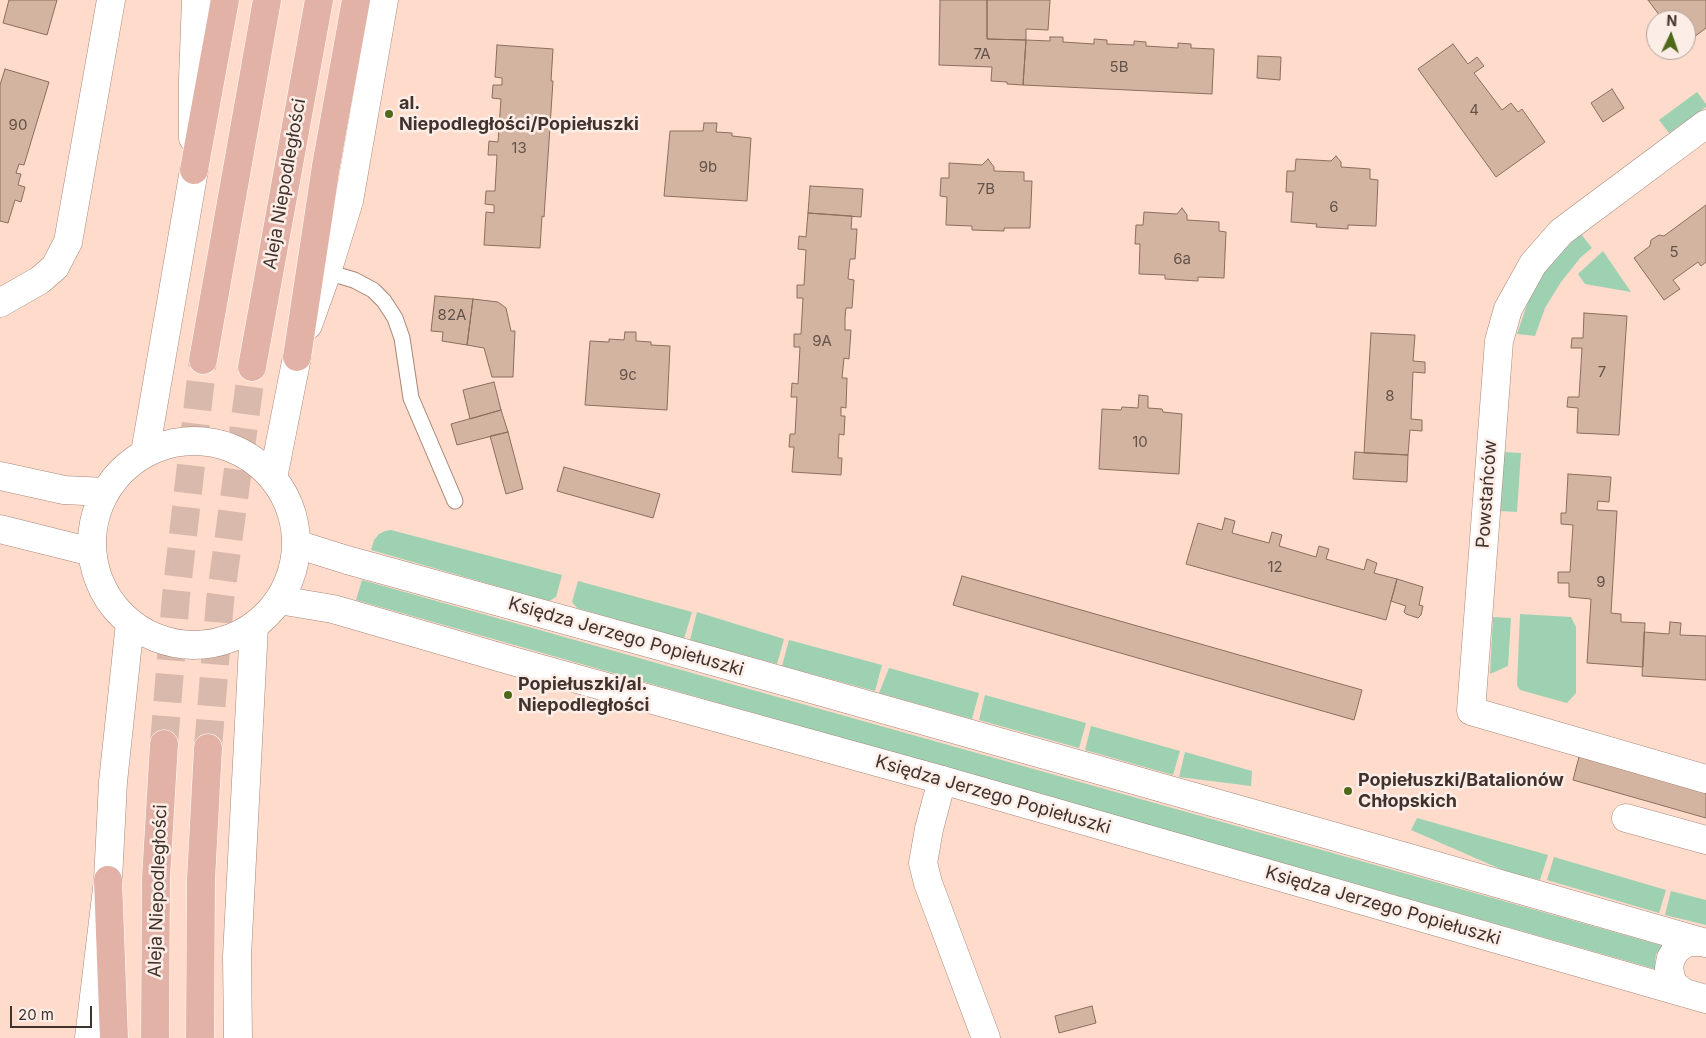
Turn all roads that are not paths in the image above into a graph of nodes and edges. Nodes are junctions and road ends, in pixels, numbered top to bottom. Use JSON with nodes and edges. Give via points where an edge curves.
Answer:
{"nodes":[{"id":1,"x":110,"y":0,"type":"edge"},
{"id":2,"x":196,"y":0,"type":"edge"},
{"id":3,"x":225,"y":0,"type":"edge"},
{"id":4,"x":267,"y":0,"type":"edge"},
{"id":5,"x":319,"y":0,"type":"edge"},
{"id":6,"x":356,"y":0,"type":"edge"},
{"id":7,"x":384,"y":0,"type":"edge"},
{"id":8,"x":1706,"y":124,"type":"edge"},
{"id":9,"x":194,"y":170,"type":"junction"},
{"id":10,"x":327,"y":272,"type":"junction"},
{"id":11,"x":0,"y":303,"type":"edge"},
{"id":12,"x":297,"y":357,"type":"junction"},
{"id":13,"x":203,"y":360,"type":"tunnel mouth"},
{"id":14,"x":252,"y":367,"type":"tunnel mouth"},
{"id":15,"x":146,"y":453,"type":"junction"},
{"id":16,"x":0,"y":476,"type":"edge"},
{"id":17,"x":273,"y":478,"type":"junction"},
{"id":18,"x":106,"y":492,"type":"junction"},
{"id":19,"x":455,"y":500,"type":"dead end"},
{"id":20,"x":0,"y":529,"type":"edge"},
{"id":21,"x":296,"y":544,"type":"junction"},
{"id":22,"x":92,"y":552,"type":"junction"},
{"id":23,"x":279,"y":600,"type":"junction"},
{"id":24,"x":130,"y":623,"type":"junction"},
{"id":25,"x":254,"y":626,"type":"junction"},
{"id":26,"x":164,"y":744,"type":"tunnel mouth"},
{"id":27,"x":208,"y":748,"type":"tunnel mouth"},
{"id":28,"x":1706,"y":779,"type":"edge"},
{"id":29,"x":942,"y":780,"type":"junction"},
{"id":30,"x":1626,"y":818,"type":"dead end"},
{"id":31,"x":1706,"y":840,"type":"edge"},
{"id":32,"x":108,"y":880,"type":"junction"},
{"id":33,"x":1705,"y":942,"type":"edge"},
{"id":34,"x":1694,"y":995,"type":"edge"},
{"id":35,"x":89,"y":1038,"type":"edge"},
{"id":36,"x":114,"y":1038,"type":"edge"},
{"id":37,"x":155,"y":1038,"type":"edge"},
{"id":38,"x":200,"y":1038,"type":"edge"},
{"id":39,"x":238,"y":1038,"type":"edge"},
{"id":40,"x":986,"y":1038,"type":"edge"}],
"edges":[{"from":1,"to":11,"type":"main road","via":[[68,242],[55,267],[40,280]]},
{"from":2,"to":9,"type":"main road","via":[[192,79]]},
{"from":3,"to":9,"type":"main road"},
{"from":4,"to":13,"type":"main road"},
{"from":5,"to":14,"type":"main road","name":"Aleja Niepodległości"},
{"from":6,"to":12,"type":"main road","via":[[326,166]]},
{"from":7,"to":10,"type":"main road","via":[[349,201]]},
{"from":8,"to":28,"type":"main road","name":"Powstańców","via":[[1561,232],[1533,264],[1508,309],[1498,341],[1471,711]]},
{"from":9,"to":15,"type":"main road"},
{"from":10,"to":12,"type":"main road"},
{"from":10,"to":19,"type":"lane","via":[[373,290],[395,318],[402,338],[411,398]]},
{"from":12,"to":17,"type":"main road"},
{"from":15,"to":17,"type":"main road","via":[[172,443],[200,441],[228,446],[253,459]]},
{"from":15,"to":18,"type":"main road","via":[[116,476]]},
{"from":16,"to":18,"type":"main road","via":[[64,490]]},
{"from":17,"to":21,"type":"main road","via":[[286,498],[294,521]]},
{"from":18,"to":22,"type":"main road","via":[[94,521]]},
{"from":20,"to":22,"type":"main road"},
{"from":21,"to":23,"type":"main road","via":[[292,573]]},
{"from":21,"to":33,"type":"main road","name":"Księdza Jerzego Popiełuszki"},
{"from":22,"to":24,"type":"main road","via":[[98,579],[111,603]]},
{"from":23,"to":25,"type":"main road"},
{"from":23,"to":29,"type":"main road","name":"Księdza Jerzego Popiełuszki","via":[[333,609]]},
{"from":24,"to":25,"type":"main road","via":[[153,636],[178,644],[205,645],[231,638]]},
{"from":24,"to":32,"type":"main road","via":[[113,782]]},
{"from":25,"to":39,"type":"main road","via":[[238,946]]},
{"from":26,"to":37,"type":"main road","name":"Aleja Niepodległości","via":[[156,878]]},
{"from":27,"to":38,"type":"main road"},
{"from":29,"to":34,"type":"main road","name":"Księdza Jerzego Popiełuszki"},
{"from":29,"to":40,"type":"main road","via":[[923,862]]},
{"from":30,"to":31,"type":"main road"},
{"from":32,"to":35,"type":"main road"},
{"from":32,"to":36,"type":"main road"},
{"from":33,"to":34,"type":"main road","via":[[1684,944],[1671,958],[1674,985]]}]}
